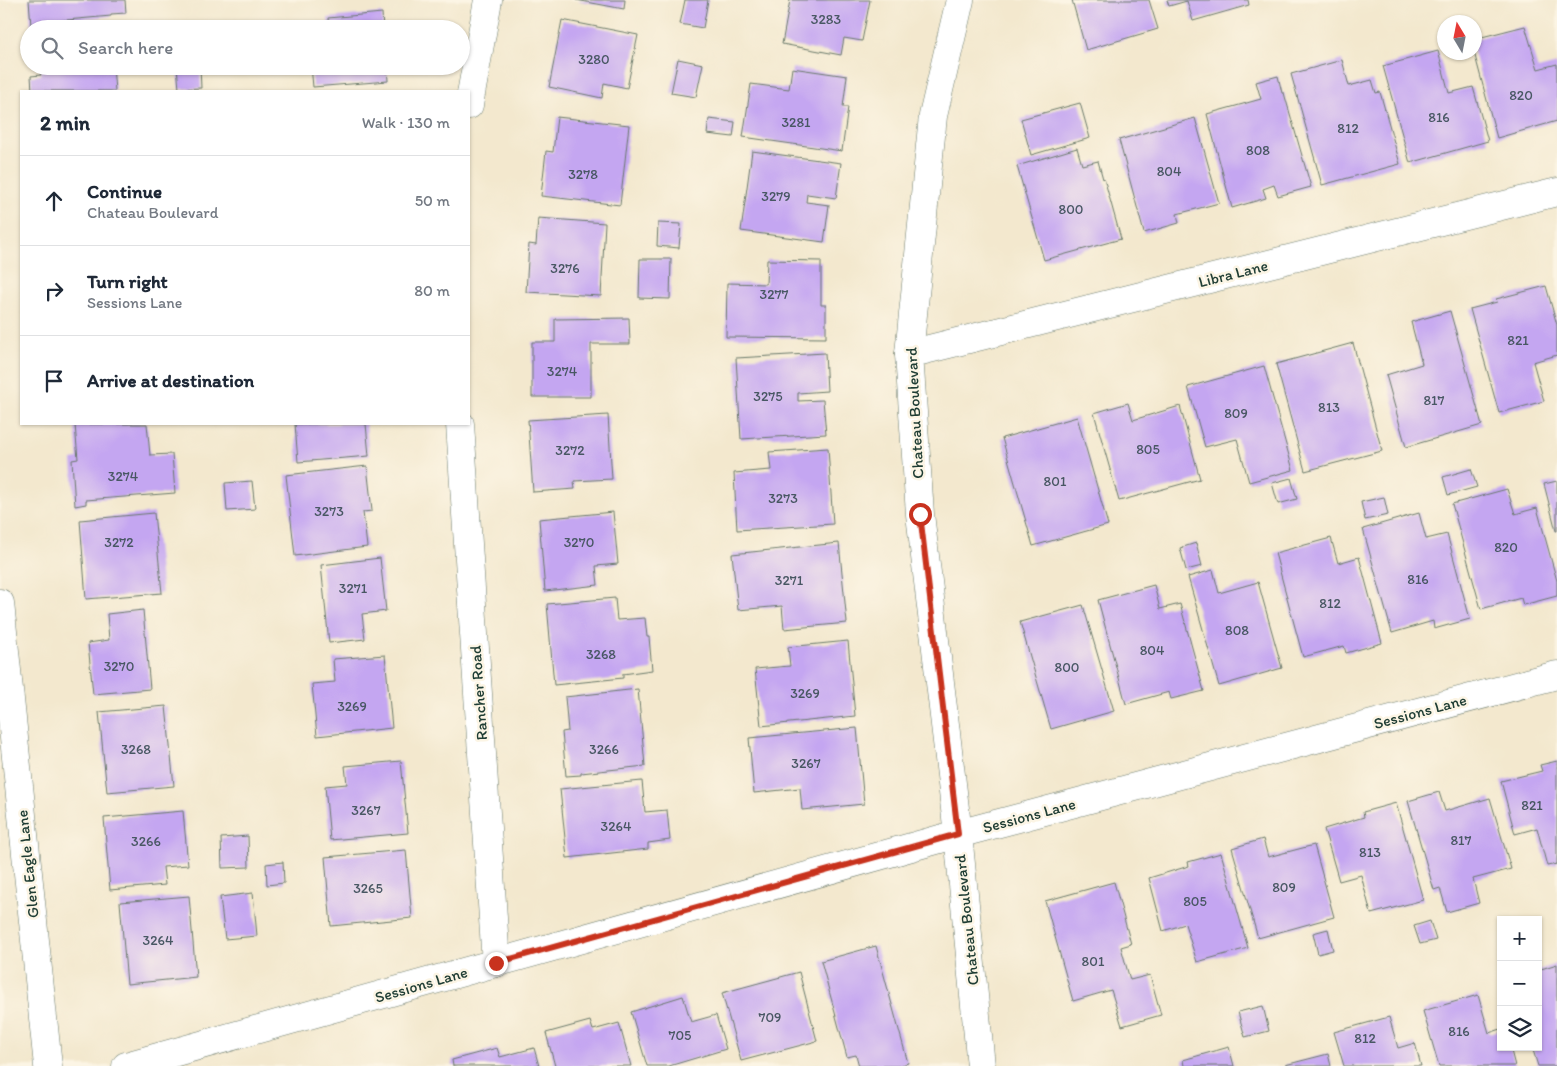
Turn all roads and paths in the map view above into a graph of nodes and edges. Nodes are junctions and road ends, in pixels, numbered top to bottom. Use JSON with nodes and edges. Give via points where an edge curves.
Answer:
{"nodes":[{"id":1,"x":488,"y":0,"type":"edge"},
{"id":2,"x":960,"y":0,"type":"edge"},
{"id":3,"x":470,"y":99,"type":"edge"},
{"id":4,"x":1557,"y":192,"type":"edge"},
{"id":5,"x":909,"y":354,"type":"junction"},
{"id":6,"x":460,"y":425,"type":"edge"},
{"id":7,"x":0,"y":603,"type":"edge"},
{"id":8,"x":1557,"y":674,"type":"edge"},
{"id":9,"x":958,"y":834,"type":"junction"},
{"id":10,"x":496,"y":963,"type":"junction"},
{"id":11,"x":48,"y":1066,"type":"edge"},
{"id":12,"x":126,"y":1066,"type":"edge"},
{"id":13,"x":981,"y":1066,"type":"edge"}],
"edges":[{"from":1,"to":3,"type":"street"},
{"from":2,"to":5,"type":"street","name":"Chateau Boulevard","via":[[933,116]]},
{"from":4,"to":5,"type":"street","name":"Libra Lane"},
{"from":5,"to":9,"type":"street","name":"Chateau Boulevard","via":[[920,514]]},
{"from":6,"to":10,"type":"street","name":"Rancher Road"},
{"from":7,"to":11,"type":"street","name":"Glen Eagle Lane"},
{"from":8,"to":9,"type":"street","name":"Sessions Lane"},
{"from":9,"to":10,"type":"street","name":"Sessions Lane"},
{"from":9,"to":13,"type":"street","name":"Chateau Boulevard"},
{"from":10,"to":12,"type":"street","name":"Sessions Lane"}]}
